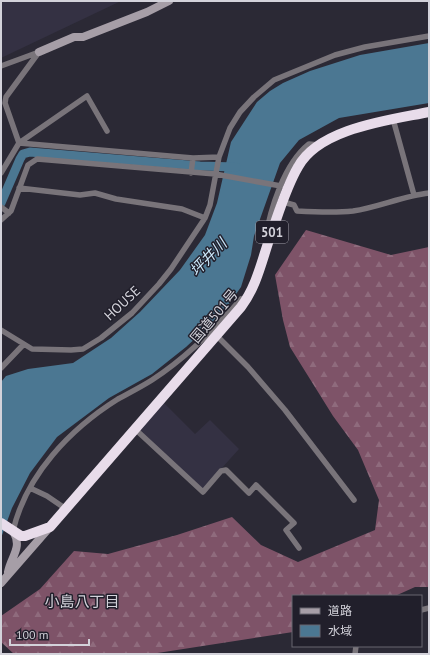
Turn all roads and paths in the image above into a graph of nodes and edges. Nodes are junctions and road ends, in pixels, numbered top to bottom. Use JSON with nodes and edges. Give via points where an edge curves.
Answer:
{"nodes":[{"id":1,"x":169,"y":1,"type":"edge"},
{"id":2,"x":429,"y":36,"type":"edge"},
{"id":3,"x":39,"y":52,"type":"junction"},
{"id":4,"x":1,"y":66,"type":"edge"},
{"id":5,"x":6,"y":96,"type":"junction"},
{"id":6,"x":1,"y":103,"type":"edge"},
{"id":7,"x":429,"y":112,"type":"edge"},
{"id":8,"x":394,"y":119,"type":"junction"},
{"id":9,"x":108,"y":131,"type":"dead end"},
{"id":10,"x":19,"y":142,"type":"junction"},
{"id":11,"x":319,"y":146,"type":"junction"},
{"id":12,"x":193,"y":158,"type":"junction"},
{"id":13,"x":218,"y":158,"type":"junction"},
{"id":14,"x":1,"y":173,"type":"edge"},
{"id":15,"x":191,"y":173,"type":"junction"},
{"id":16,"x":217,"y":174,"type":"junction"},
{"id":17,"x":279,"y":186,"type":"junction"},
{"id":18,"x":19,"y":188,"type":"junction"},
{"id":19,"x":429,"y":193,"type":"edge"},
{"id":20,"x":414,"y":195,"type":"junction"},
{"id":21,"x":283,"y":202,"type":"junction"},
{"id":22,"x":1,"y":207,"type":"edge"},
{"id":23,"x":9,"y":213,"type":"junction"},
{"id":24,"x":205,"y":218,"type":"junction"},
{"id":25,"x":1,"y":220,"type":"edge"},
{"id":26,"x":265,"y":253,"type":"junction"},
{"id":27,"x":1,"y":330,"type":"edge"},
{"id":28,"x":216,"y":336,"type":"junction"},
{"id":29,"x":22,"y":345,"type":"junction"},
{"id":30,"x":1,"y":368,"type":"edge"},
{"id":31,"x":135,"y":429,"type":"junction"},
{"id":32,"x":30,"y":488,"type":"junction"},
{"id":33,"x":354,"y":500,"type":"dead end"},
{"id":34,"x":66,"y":509,"type":"junction"},
{"id":35,"x":1,"y":523,"type":"edge"},
{"id":36,"x":50,"y":527,"type":"junction"},
{"id":37,"x":12,"y":531,"type":"junction"},
{"id":38,"x":299,"y":548,"type":"dead end"},
{"id":39,"x":8,"y":575,"type":"junction"},
{"id":40,"x":1,"y":583,"type":"edge"}],
"edges":[{"from":1,"to":3,"type":"street","via":[[147,12]]},
{"from":2,"to":13,"type":"street","name":"HOUSE","via":[[335,55],[274,80],[240,112],[230,128]]},
{"from":3,"to":4,"type":"street"},
{"from":3,"to":5,"type":"street"},
{"from":5,"to":6,"type":"street"},
{"from":5,"to":10,"type":"street","via":[[5,103]]},
{"from":7,"to":8,"type":"highway","name":"国道501号","number":"501"},
{"from":8,"to":11,"type":"highway","name":"国道501号","number":"501","via":[[341,134]]},
{"from":8,"to":20,"type":"street"},
{"from":9,"to":10,"type":"street","via":[[87,96]]},
{"from":10,"to":12,"type":"street"},
{"from":10,"to":14,"type":"street"},
{"from":11,"to":17,"type":"street","via":[[312,143],[302,150],[290,165]]},
{"from":11,"to":21,"type":"highway","name":"国道501号","number":"501","via":[[298,166]]},
{"from":12,"to":13,"type":"street"},
{"from":12,"to":15,"type":"street"},
{"from":13,"to":16,"type":"street","name":"HOUSE"},
{"from":15,"to":16,"type":"street"},
{"from":15,"to":18,"type":"street","via":[[37,159],[28,165]]},
{"from":16,"to":17,"type":"street"},
{"from":16,"to":24,"type":"street","name":"HOUSE"},
{"from":17,"to":26,"type":"street","via":[[266,234]]},
{"from":18,"to":23,"type":"street"},
{"from":18,"to":24,"type":"street","via":[[80,195],[95,193],[116,199],[182,208]]},
{"from":19,"to":20,"type":"street"},
{"from":20,"to":21,"type":"street","via":[[353,211],[297,211],[294,206]]},
{"from":21,"to":26,"type":"highway","name":"国道501号","number":"501"},
{"from":22,"to":23,"type":"street"},
{"from":23,"to":25,"type":"street"},
{"from":24,"to":29,"type":"street","name":"HOUSE","via":[[159,284],[132,313],[101,338],[83,349],[32,349]]},
{"from":26,"to":28,"type":"highway","name":"国道501号","number":"501","via":[[250,296]]},
{"from":26,"to":32,"type":"street","via":[[260,258],[242,298],[208,336],[153,380],[117,400],[83,424],[51,457]]},
{"from":27,"to":29,"type":"street"},
{"from":28,"to":31,"type":"highway","name":"国道501号","number":"501"},
{"from":28,"to":33,"type":"street","via":[[248,367],[285,410]]},
{"from":29,"to":30,"type":"street"},
{"from":31,"to":34,"type":"highway","name":"国道501号","number":"501"},
{"from":31,"to":38,"type":"street","via":[[203,492],[221,471],[226,470],[249,493],[256,485],[294,523],[286,530]]},
{"from":32,"to":34,"type":"street"},
{"from":32,"to":37,"type":"street"},
{"from":34,"to":36,"type":"highway","name":"国道501号","number":"501"},
{"from":35,"to":37,"type":"highway","name":"国道501号","number":"501"},
{"from":36,"to":37,"type":"highway","name":"国道501号","number":"501","via":[[25,536]]},
{"from":36,"to":39,"type":"street"},
{"from":37,"to":39,"type":"street","via":[[17,538],[17,551]]},
{"from":39,"to":40,"type":"street"}]}
